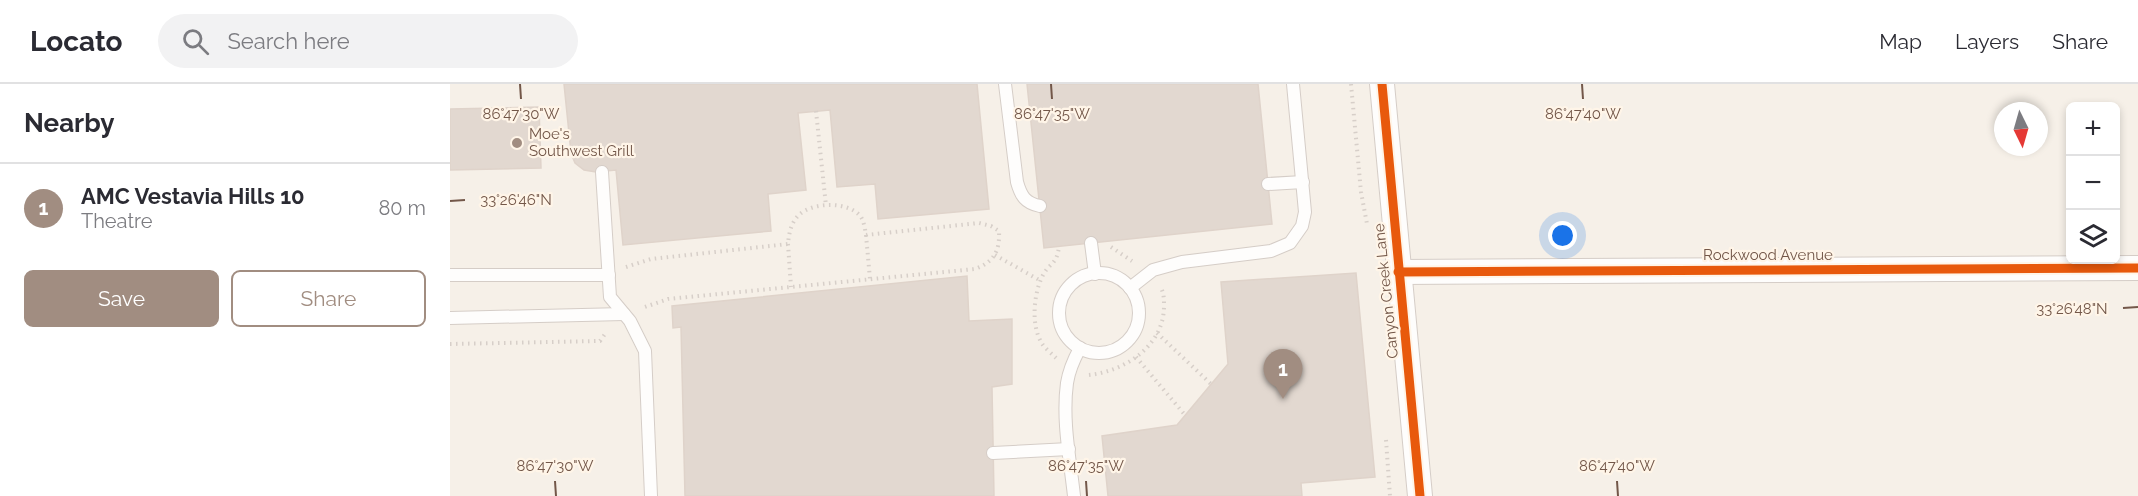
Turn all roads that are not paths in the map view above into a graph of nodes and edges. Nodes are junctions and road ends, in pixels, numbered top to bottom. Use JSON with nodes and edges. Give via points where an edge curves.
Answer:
{"nodes":[{"id":1,"x":1005,"y":84,"type":"edge"},
{"id":2,"x":1293,"y":84,"type":"edge"},
{"id":3,"x":1382,"y":84,"type":"edge"},
{"id":4,"x":602,"y":172,"type":"dead end"},
{"id":5,"x":1303,"y":182,"type":"junction"},
{"id":6,"x":1268,"y":184,"type":"dead end"},
{"id":7,"x":1040,"y":206,"type":"dead end"},
{"id":8,"x":1091,"y":243,"type":"dead end"},
{"id":9,"x":2138,"y":268,"type":"edge"},
{"id":10,"x":1398,"y":272,"type":"junction"},
{"id":11,"x":1095,"y":273,"type":"junction"},
{"id":12,"x":450,"y":274,"type":"edge"},
{"id":13,"x":609,"y":274,"type":"junction"},
{"id":14,"x":1130,"y":288,"type":"junction"},
{"id":15,"x":624,"y":314,"type":"junction"},
{"id":16,"x":450,"y":318,"type":"edge"},
{"id":17,"x":1080,"y":348,"type":"junction"},
{"id":18,"x":1069,"y":449,"type":"junction"},
{"id":19,"x":993,"y":453,"type":"dead end"},
{"id":20,"x":651,"y":496,"type":"edge"},
{"id":21,"x":1074,"y":496,"type":"edge"},
{"id":22,"x":1420,"y":496,"type":"edge"}],
"edges":[{"from":1,"to":7,"type":"lane","via":[[1021,196]]},
{"from":2,"to":5,"type":"lane"},
{"from":3,"to":10,"type":"street","name":"Canyon Creek Lane"},
{"from":4,"to":13,"type":"lane"},
{"from":5,"to":6,"type":"lane"},
{"from":5,"to":14,"type":"lane","via":[[1305,212],[1302,226],[1290,243],[1271,251],[1182,262],[1153,270]]},
{"from":8,"to":11,"type":"lane"},
{"from":9,"to":10,"type":"street","name":"Rockwood Avenue"},
{"from":10,"to":22,"type":"street","name":"Canyon Creek Lane"},
{"from":11,"to":14,"type":"lane","via":[[1120,279]]},
{"from":11,"to":17,"type":"lane","via":[[1071,284],[1059,307],[1064,333]]},
{"from":12,"to":13,"type":"lane"},
{"from":13,"to":15,"type":"lane","via":[[610,297]]},
{"from":14,"to":17,"type":"lane","via":[[1139,312],[1131,337],[1109,352]]},
{"from":15,"to":16,"type":"lane"},
{"from":15,"to":20,"type":"lane","via":[[645,351]]},
{"from":17,"to":18,"type":"lane","via":[[1067,384]]},
{"from":18,"to":19,"type":"lane"},
{"from":18,"to":21,"type":"lane"}]}
